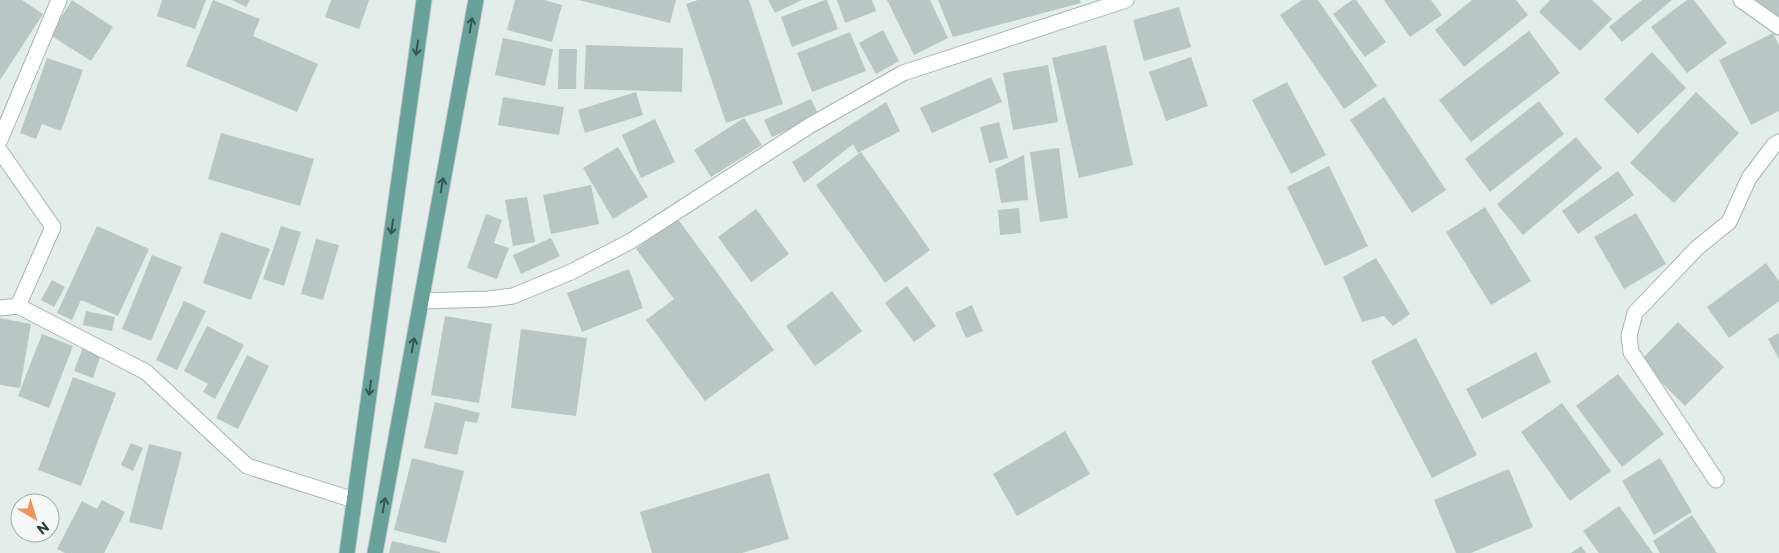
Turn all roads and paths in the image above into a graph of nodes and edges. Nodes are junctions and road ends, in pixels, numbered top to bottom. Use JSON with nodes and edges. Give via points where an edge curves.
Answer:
{"nodes":[{"id":1,"x":59,"y":0,"type":"edge"},
{"id":2,"x":424,"y":0,"type":"edge"},
{"id":3,"x":476,"y":0,"type":"edge"},
{"id":4,"x":1126,"y":0,"type":"edge"},
{"id":5,"x":1741,"y":0,"type":"edge"},
{"id":6,"x":1779,"y":27,"type":"edge"},
{"id":7,"x":0,"y":140,"type":"edge"},
{"id":8,"x":1779,"y":142,"type":"edge"},
{"id":9,"x":0,"y":151,"type":"edge"},
{"id":10,"x":420,"y":301,"type":"junction"},
{"id":11,"x":18,"y":306,"type":"junction"},
{"id":12,"x":0,"y":308,"type":"edge"},
{"id":13,"x":1716,"y":480,"type":"dead end"},
{"id":14,"x":354,"y":500,"type":"junction"},
{"id":15,"x":347,"y":553,"type":"edge"},
{"id":16,"x":375,"y":553,"type":"edge"}],
"edges":[{"from":1,"to":7,"type":"street"},
{"from":2,"to":14,"type":"main road","one_way":true},
{"from":10,"to":3,"type":"main road","one_way":true},
{"from":4,"to":10,"type":"street","via":[[903,73],[809,126],[631,241],[571,272],[513,296]]},
{"from":5,"to":6,"type":"street"},
{"from":8,"to":13,"type":"street","via":[[1749,178],[1729,222],[1697,248],[1635,313],[1629,336],[1631,352]]},
{"from":9,"to":11,"type":"street","via":[[54,227]]},
{"from":16,"to":10,"type":"main road","one_way":true},
{"from":11,"to":12,"type":"street"},
{"from":11,"to":14,"type":"street","via":[[146,372],[247,466]]},
{"from":14,"to":15,"type":"main road"}]}
